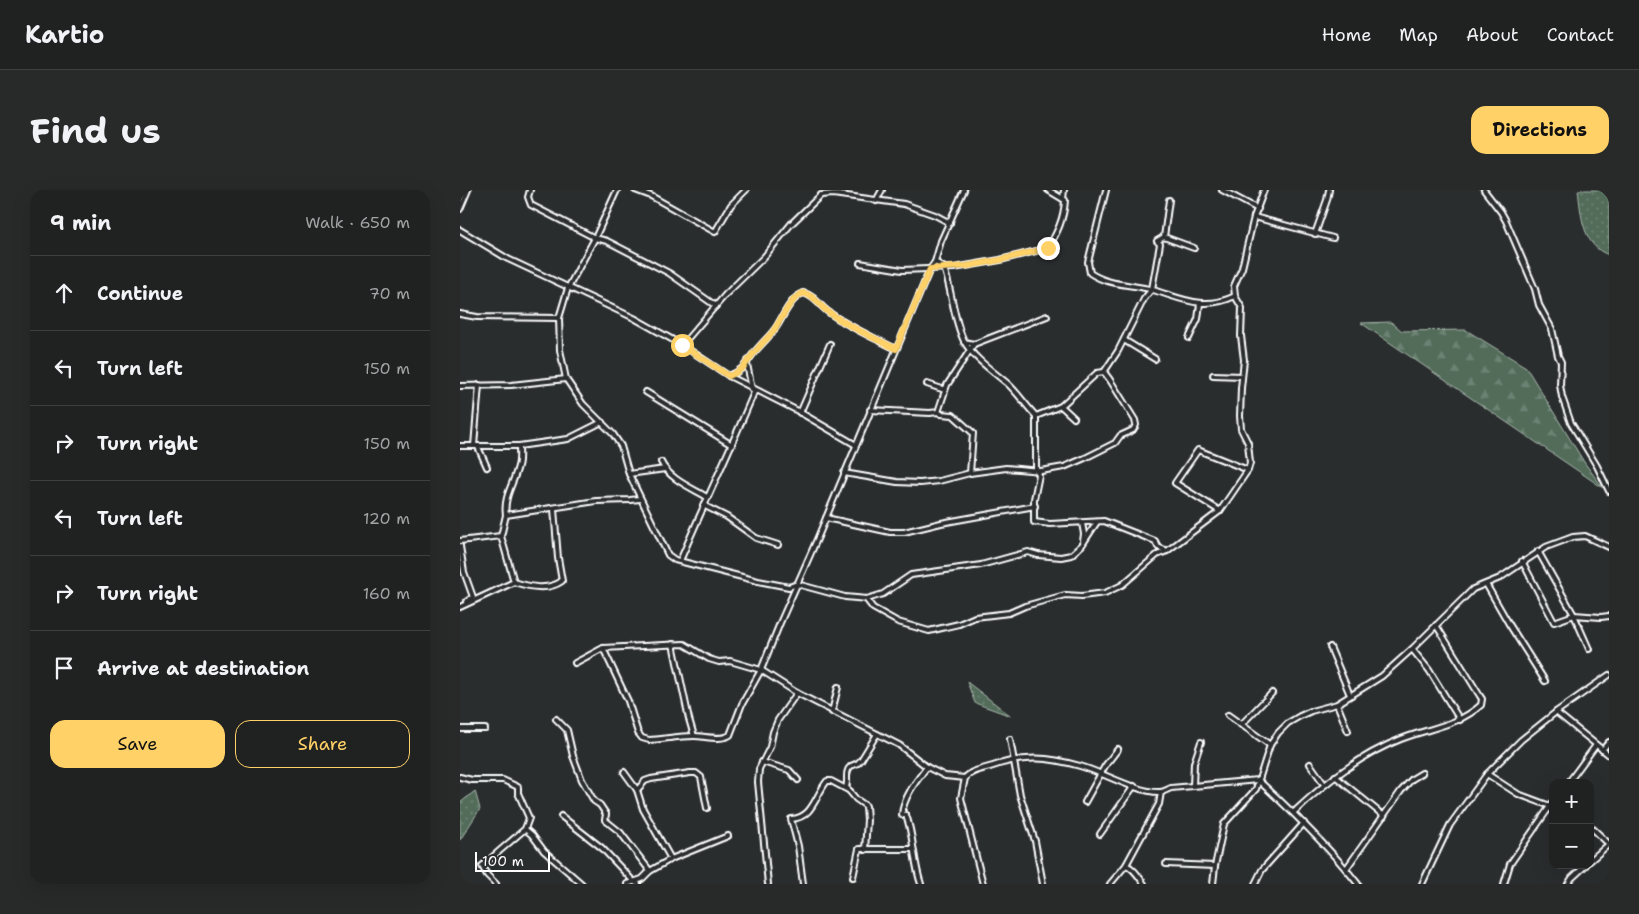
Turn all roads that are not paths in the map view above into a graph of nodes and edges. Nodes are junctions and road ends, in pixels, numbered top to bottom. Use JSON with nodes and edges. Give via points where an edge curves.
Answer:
{"nodes":[{"id":1,"x":468,"y":190,"type":"edge"},
{"id":2,"x":530,"y":190,"type":"edge"},
{"id":3,"x":617,"y":190,"type":"edge"},
{"id":4,"x":635,"y":190,"type":"edge"},
{"id":5,"x":655,"y":190,"type":"edge"},
{"id":6,"x":746,"y":190,"type":"edge"},
{"id":7,"x":882,"y":190,"type":"edge"},
{"id":8,"x":964,"y":190,"type":"edge"},
{"id":9,"x":1048,"y":190,"type":"edge"},
{"id":10,"x":1064,"y":190,"type":"edge"},
{"id":11,"x":1106,"y":190,"type":"edge"},
{"id":12,"x":1222,"y":190,"type":"edge"},
{"id":13,"x":1264,"y":190,"type":"edge"},
{"id":14,"x":1328,"y":190,"type":"edge"},
{"id":15,"x":1484,"y":190,"type":"edge"},
{"id":16,"x":830,"y":192,"type":"edge"},
{"id":17,"x":651,"y":196,"type":"junction"},
{"id":18,"x":1063,"y":199,"type":"junction"},
{"id":19,"x":1169,"y":200,"type":"dead end"},
{"id":20,"x":876,"y":201,"type":"junction"},
{"id":21,"x":1258,"y":208,"type":"junction"},
{"id":22,"x":460,"y":210,"type":"edge"},
{"id":23,"x":1254,"y":217,"type":"junction"},
{"id":24,"x":950,"y":223,"type":"junction"},
{"id":25,"x":460,"y":230,"type":"edge"},
{"id":26,"x":1315,"y":234,"type":"junction"},
{"id":27,"x":1164,"y":237,"type":"junction"},
{"id":28,"x":595,"y":238,"type":"junction"},
{"id":29,"x":1333,"y":238,"type":"dead end"},
{"id":30,"x":1194,"y":248,"type":"dead end"},
{"id":31,"x":935,"y":262,"type":"junction"},
{"id":32,"x":860,"y":263,"type":"dead end"},
{"id":33,"x":943,"y":267,"type":"junction"},
{"id":34,"x":930,"y":269,"type":"junction"},
{"id":35,"x":568,"y":288,"type":"junction"},
{"id":36,"x":1152,"y":289,"type":"junction"},
{"id":37,"x":1235,"y":296,"type":"junction"},
{"id":38,"x":1200,"y":304,"type":"junction"},
{"id":39,"x":716,"y":306,"type":"junction"},
{"id":40,"x":460,"y":314,"type":"edge"},
{"id":41,"x":1047,"y":316,"type":"dead end"},
{"id":42,"x":559,"y":318,"type":"junction"},
{"id":43,"x":1189,"y":338,"type":"dead end"},
{"id":44,"x":1124,"y":340,"type":"junction"},
{"id":45,"x":964,"y":342,"type":"junction"},
{"id":46,"x":830,"y":344,"type":"dead end"},
{"id":47,"x":974,"y":344,"type":"junction"},
{"id":48,"x":682,"y":345,"type":"junction"},
{"id":49,"x":896,"y":349,"type":"junction"},
{"id":50,"x":970,"y":349,"type":"junction"},
{"id":51,"x":1154,"y":359,"type":"dead end"},
{"id":52,"x":747,"y":364,"type":"junction"},
{"id":53,"x":1104,"y":372,"type":"junction"},
{"id":54,"x":729,"y":376,"type":"junction"},
{"id":55,"x":1213,"y":376,"type":"dead end"},
{"id":56,"x":1242,"y":376,"type":"junction"},
{"id":57,"x":566,"y":379,"type":"junction"},
{"id":58,"x":479,"y":384,"type":"junction"},
{"id":59,"x":927,"y":384,"type":"dead end"},
{"id":60,"x":460,"y":386,"type":"edge"},
{"id":61,"x":753,"y":389,"type":"junction"},
{"id":62,"x":945,"y":390,"type":"junction"},
{"id":63,"x":646,"y":392,"type":"dead end"},
{"id":64,"x":1061,"y":406,"type":"junction"},
{"id":65,"x":870,"y":410,"type":"junction"},
{"id":66,"x":938,"y":412,"type":"junction"},
{"id":67,"x":800,"y":413,"type":"junction"},
{"id":68,"x":1036,"y":416,"type":"junction"},
{"id":69,"x":1074,"y":418,"type":"dead end"},
{"id":70,"x":602,"y":422,"type":"junction"},
{"id":71,"x":732,"y":445,"type":"junction"},
{"id":72,"x":856,"y":445,"type":"junction"},
{"id":73,"x":460,"y":446,"type":"edge"},
{"id":74,"x":519,"y":446,"type":"junction"},
{"id":75,"x":476,"y":447,"type":"junction"},
{"id":76,"x":661,"y":462,"type":"dead end"},
{"id":77,"x":487,"y":467,"type":"dead end"},
{"id":78,"x":664,"y":469,"type":"junction"},
{"id":79,"x":1036,"y":470,"type":"junction"},
{"id":80,"x":1248,"y":470,"type":"junction"},
{"id":81,"x":844,"y":473,"type":"junction"},
{"id":82,"x":970,"y":473,"type":"junction"},
{"id":83,"x":629,"y":474,"type":"junction"},
{"id":84,"x":1609,"y":491,"type":"edge"},
{"id":85,"x":707,"y":496,"type":"junction"},
{"id":86,"x":640,"y":499,"type":"junction"},
{"id":87,"x":704,"y":505,"type":"junction"},
{"id":88,"x":1035,"y":506,"type":"junction"},
{"id":89,"x":554,"y":508,"type":"junction"},
{"id":90,"x":1220,"y":511,"type":"junction"},
{"id":91,"x":506,"y":516,"type":"junction"},
{"id":92,"x":826,"y":518,"type":"junction"},
{"id":93,"x":1082,"y":522,"type":"junction"},
{"id":94,"x":1097,"y":522,"type":"junction"},
{"id":95,"x":501,"y":536,"type":"junction"},
{"id":96,"x":460,"y":541,"type":"edge"},
{"id":97,"x":778,"y":545,"type":"dead end"},
{"id":98,"x":460,"y":546,"type":"edge"},
{"id":99,"x":1082,"y":546,"type":"junction"},
{"id":100,"x":1609,"y":546,"type":"edge"},
{"id":101,"x":1167,"y":551,"type":"junction"},
{"id":102,"x":1538,"y":552,"type":"junction"},
{"id":103,"x":680,"y":561,"type":"junction"},
{"id":104,"x":1522,"y":562,"type":"junction"},
{"id":105,"x":514,"y":582,"type":"junction"},
{"id":106,"x":797,"y":584,"type":"junction"},
{"id":107,"x":1486,"y":584,"type":"junction"},
{"id":108,"x":864,"y":597,"type":"junction"},
{"id":109,"x":460,"y":606,"type":"edge"},
{"id":110,"x":1574,"y":614,"type":"junction"},
{"id":111,"x":1609,"y":616,"type":"edge"},
{"id":112,"x":1436,"y":625,"type":"junction"},
{"id":113,"x":673,"y":644,"type":"junction"},
{"id":114,"x":1330,"y":647,"type":"dead end"},
{"id":115,"x":603,"y":648,"type":"junction"},
{"id":116,"x":1412,"y":649,"type":"junction"},
{"id":117,"x":1589,"y":649,"type":"dead end"},
{"id":118,"x":575,"y":663,"type":"dead end"},
{"id":119,"x":761,"y":670,"type":"junction"},
{"id":120,"x":1609,"y":675,"type":"edge"},
{"id":121,"x":1545,"y":681,"type":"dead end"},
{"id":122,"x":838,"y":687,"type":"dead end"},
{"id":123,"x":796,"y":693,"type":"junction"},
{"id":124,"x":1272,"y":693,"type":"dead end"},
{"id":125,"x":1350,"y":695,"type":"junction"},
{"id":126,"x":1337,"y":704,"type":"junction"},
{"id":127,"x":832,"y":712,"type":"junction"},
{"id":128,"x":1556,"y":712,"type":"junction"},
{"id":129,"x":1228,"y":715,"type":"dead end"},
{"id":130,"x":556,"y":719,"type":"dead end"},
{"id":131,"x":1460,"y":720,"type":"junction"},
{"id":132,"x":1241,"y":725,"type":"junction"},
{"id":133,"x":460,"y":729,"type":"edge"},
{"id":134,"x":485,"y":730,"type":"dead end"},
{"id":135,"x":1348,"y":731,"type":"dead end"},
{"id":136,"x":877,"y":734,"type":"junction"},
{"id":137,"x":694,"y":736,"type":"junction"},
{"id":138,"x":1010,"y":739,"type":"dead end"},
{"id":139,"x":1201,"y":742,"type":"dead end"},
{"id":140,"x":1609,"y":742,"type":"edge"},
{"id":141,"x":1270,"y":745,"type":"junction"},
{"id":142,"x":1596,"y":745,"type":"junction"},
{"id":143,"x":1118,"y":748,"type":"dead end"},
{"id":144,"x":1602,"y":750,"type":"junction"},
{"id":145,"x":1609,"y":755,"type":"edge"},
{"id":146,"x":1014,"y":760,"type":"junction"},
{"id":147,"x":762,"y":762,"type":"junction"},
{"id":148,"x":1310,"y":764,"type":"dead end"},
{"id":149,"x":927,"y":767,"type":"junction"},
{"id":150,"x":624,"y":772,"type":"dead end"},
{"id":151,"x":1422,"y":772,"type":"dead end"},
{"id":152,"x":1101,"y":774,"type":"junction"},
{"id":153,"x":1487,"y":774,"type":"junction"},
{"id":154,"x":1335,"y":776,"type":"junction"},
{"id":155,"x":460,"y":777,"type":"edge"},
{"id":156,"x":965,"y":778,"type":"junction"},
{"id":157,"x":1571,"y":779,"type":"edge"},
{"id":158,"x":798,"y":780,"type":"dead end"},
{"id":159,"x":1258,"y":780,"type":"junction"},
{"id":160,"x":1324,"y":784,"type":"junction"},
{"id":161,"x":1134,"y":786,"type":"junction"},
{"id":162,"x":1193,"y":786,"type":"junction"},
{"id":163,"x":637,"y":790,"type":"junction"},
{"id":164,"x":850,"y":791,"type":"junction"},
{"id":165,"x":1161,"y":792,"type":"junction"},
{"id":166,"x":1085,"y":802,"type":"dead end"},
{"id":167,"x":1549,"y":804,"type":"edge"},
{"id":168,"x":707,"y":808,"type":"dead end"},
{"id":169,"x":1549,"y":809,"type":"edge"},
{"id":170,"x":1294,"y":812,"type":"junction"},
{"id":171,"x":561,"y":816,"type":"dead end"},
{"id":172,"x":1384,"y":816,"type":"junction"},
{"id":173,"x":1304,"y":823,"type":"junction"},
{"id":174,"x":525,"y":829,"type":"junction"},
{"id":175,"x":1594,"y":830,"type":"edge"},
{"id":176,"x":1100,"y":834,"type":"dead end"},
{"id":177,"x":728,"y":836,"type":"dead end"},
{"id":178,"x":912,"y":849,"type":"junction"},
{"id":179,"x":866,"y":850,"type":"junction"},
{"id":180,"x":1594,"y":857,"type":"edge"},
{"id":181,"x":670,"y":859,"type":"junction"},
{"id":182,"x":1166,"y":864,"type":"dead end"},
{"id":183,"x":1126,"y":866,"type":"junction"},
{"id":184,"x":1214,"y":866,"type":"junction"},
{"id":185,"x":1346,"y":869,"type":"junction"},
{"id":186,"x":1582,"y":869,"type":"edge"},
{"id":187,"x":650,"y":871,"type":"junction"},
{"id":188,"x":853,"y":877,"type":"dead end"},
{"id":189,"x":636,"y":883,"type":"edge"},
{"id":190,"x":496,"y":884,"type":"edge"},
{"id":191,"x":582,"y":884,"type":"edge"},
{"id":192,"x":627,"y":884,"type":"edge"},
{"id":193,"x":768,"y":884,"type":"edge"},
{"id":194,"x":803,"y":884,"type":"edge"},
{"id":195,"x":920,"y":884,"type":"edge"},
{"id":196,"x":983,"y":884,"type":"edge"},
{"id":197,"x":1043,"y":884,"type":"edge"},
{"id":198,"x":1110,"y":884,"type":"edge"},
{"id":199,"x":1144,"y":884,"type":"edge"},
{"id":200,"x":1213,"y":884,"type":"edge"},
{"id":201,"x":1255,"y":884,"type":"edge"},
{"id":202,"x":1358,"y":884,"type":"edge"},
{"id":203,"x":1422,"y":884,"type":"edge"},
{"id":204,"x":1504,"y":884,"type":"edge"},
{"id":205,"x":1568,"y":884,"type":"edge"}],
"edges":[{"from":1,"to":22,"type":"street"},
{"from":2,"to":28,"type":"street","via":[[531,205]]},
{"from":3,"to":28,"type":"street"},
{"from":4,"to":17,"type":"street"},
{"from":5,"to":17,"type":"street"},
{"from":6,"to":17,"type":"street","via":[[731,205],[715,232]]},
{"from":7,"to":20,"type":"street"},
{"from":8,"to":24,"type":"street"},
{"from":9,"to":18,"type":"street"},
{"from":10,"to":18,"type":"street"},
{"from":11,"to":36,"type":"street","via":[[1088,262],[1090,273],[1126,286]]},
{"from":12,"to":21,"type":"street"},
{"from":13,"to":21,"type":"street"},
{"from":14,"to":26,"type":"street"},
{"from":15,"to":84,"type":"street","via":[[1506,221],[1539,305],[1552,329],[1561,362],[1562,397],[1570,423]]},
{"from":16,"to":20,"type":"street"},
{"from":16,"to":39,"type":"street","via":[[821,195],[802,212]]},
{"from":18,"to":33,"type":"street","via":[[1061,226],[1048,248],[967,266]]},
{"from":19,"to":27,"type":"street"},
{"from":20,"to":24,"type":"street","via":[[904,204]]},
{"from":21,"to":23,"type":"street"},
{"from":23,"to":26,"type":"street"},
{"from":23,"to":37,"type":"street","via":[[1247,252],[1234,286]]},
{"from":24,"to":31,"type":"street"},
{"from":25,"to":35,"type":"street","via":[[508,259]]},
{"from":26,"to":29,"type":"street"},
{"from":27,"to":30,"type":"street"},
{"from":27,"to":36,"type":"street","via":[[1157,241],[1160,244]]},
{"from":28,"to":35,"type":"street"},
{"from":28,"to":39,"type":"street","via":[[669,273]]},
{"from":31,"to":33,"type":"street"},
{"from":31,"to":34,"type":"street"},
{"from":32,"to":34,"type":"street","via":[[902,270]]},
{"from":33,"to":34,"type":"street"},
{"from":33,"to":45,"type":"street"},
{"from":34,"to":49,"type":"street"},
{"from":35,"to":42,"type":"street"},
{"from":35,"to":48,"type":"street","via":[[634,318]]},
{"from":36,"to":38,"type":"street"},
{"from":36,"to":44,"type":"street"},
{"from":37,"to":38,"type":"street","via":[[1224,302]]},
{"from":37,"to":56,"type":"street","via":[[1242,308]]},
{"from":38,"to":43,"type":"street","via":[[1198,319]]},
{"from":39,"to":48,"type":"street"},
{"from":40,"to":42,"type":"street"},
{"from":41,"to":47,"type":"street"},
{"from":42,"to":57,"type":"street","via":[[560,350]]},
{"from":44,"to":51,"type":"street"},
{"from":44,"to":53,"type":"street"},
{"from":45,"to":47,"type":"street"},
{"from":45,"to":50,"type":"street"},
{"from":46,"to":67,"type":"street"},
{"from":47,"to":50,"type":"street"},
{"from":48,"to":54,"type":"street"},
{"from":49,"to":52,"type":"street","via":[[848,325],[809,294],[803,293],[793,301]]},
{"from":49,"to":65,"type":"street"},
{"from":50,"to":62,"type":"street"},
{"from":50,"to":68,"type":"street","via":[[1008,384]]},
{"from":52,"to":54,"type":"street"},
{"from":52,"to":61,"type":"street"},
{"from":53,"to":64,"type":"street","via":[[1097,373]]},
{"from":53,"to":79,"type":"street","via":[[1135,420],[1133,430],[1064,467]]},
{"from":54,"to":61,"type":"street"},
{"from":55,"to":56,"type":"street"},
{"from":56,"to":80,"type":"street","via":[[1240,416],[1241,429],[1248,443]]},
{"from":57,"to":58,"type":"street","via":[[511,385]]},
{"from":57,"to":70,"type":"street","via":[[583,404]]},
{"from":58,"to":60,"type":"street"},
{"from":58,"to":75,"type":"street"},
{"from":59,"to":62,"type":"street"},
{"from":61,"to":67,"type":"street"},
{"from":61,"to":71,"type":"street"},
{"from":62,"to":66,"type":"street"},
{"from":63,"to":71,"type":"street"},
{"from":64,"to":68,"type":"street"},
{"from":64,"to":69,"type":"street"},
{"from":65,"to":66,"type":"street"},
{"from":65,"to":72,"type":"street"},
{"from":66,"to":82,"type":"street","via":[[953,415],[973,433]]},
{"from":67,"to":72,"type":"street"},
{"from":68,"to":79,"type":"street"},
{"from":70,"to":74,"type":"street","via":[[568,439]]},
{"from":70,"to":83,"type":"street","via":[[621,446]]},
{"from":71,"to":85,"type":"street"},
{"from":72,"to":81,"type":"street"},
{"from":73,"to":75,"type":"street"},
{"from":74,"to":75,"type":"street"},
{"from":74,"to":91,"type":"street","via":[[519,465],[508,490]]},
{"from":75,"to":77,"type":"street"},
{"from":76,"to":78,"type":"street"},
{"from":78,"to":83,"type":"street"},
{"from":78,"to":85,"type":"street"},
{"from":79,"to":82,"type":"street","via":[[1006,468]]},
{"from":79,"to":88,"type":"street","via":[[1039,475]]},
{"from":80,"to":90,"type":"street"},
{"from":80,"to":90,"type":"street","via":[[1198,450],[1175,483]]},
{"from":81,"to":82,"type":"street","via":[[920,483]]},
{"from":81,"to":92,"type":"street"},
{"from":83,"to":86,"type":"street"},
{"from":85,"to":87,"type":"street"},
{"from":86,"to":89,"type":"street","via":[[596,501]]},
{"from":86,"to":103,"type":"street","via":[[668,556]]},
{"from":87,"to":97,"type":"street","via":[[756,538]]},
{"from":87,"to":103,"type":"street"},
{"from":88,"to":92,"type":"street","via":[[904,532]]},
{"from":88,"to":93,"type":"street","via":[[1036,524]]},
{"from":89,"to":91,"type":"street"},
{"from":89,"to":105,"type":"street","via":[[562,581],[555,586],[531,587]]},
{"from":90,"to":101,"type":"street"},
{"from":91,"to":95,"type":"street"},
{"from":92,"to":106,"type":"street"},
{"from":93,"to":94,"type":"street"},
{"from":93,"to":99,"type":"street"},
{"from":94,"to":99,"type":"street"},
{"from":94,"to":101,"type":"street","via":[[1106,522],[1155,541],[1158,547]]},
{"from":95,"to":96,"type":"street"},
{"from":95,"to":105,"type":"street"},
{"from":98,"to":109,"type":"street","via":[[464,572],[473,597]]},
{"from":99,"to":108,"type":"street","via":[[1071,555],[1061,557],[1028,552],[981,565],[911,575],[883,594]]},
{"from":100,"to":102,"type":"street","via":[[1588,537],[1577,537]]},
{"from":101,"to":108,"type":"street","via":[[1157,555],[1122,585],[1105,593],[1066,596],[1009,613],[975,617],[929,630],[898,622],[873,608]]},
{"from":102,"to":104,"type":"street"},
{"from":102,"to":110,"type":"street"},
{"from":103,"to":106,"type":"street","via":[[758,581],[789,587]]},
{"from":104,"to":107,"type":"street"},
{"from":104,"to":110,"type":"street","via":[[1554,622]]},
{"from":105,"to":109,"type":"street"},
{"from":106,"to":108,"type":"street","via":[[845,597]]},
{"from":106,"to":119,"type":"street"},
{"from":107,"to":112,"type":"street","via":[[1473,589]]},
{"from":107,"to":121,"type":"street"},
{"from":110,"to":111,"type":"street"},
{"from":110,"to":117,"type":"street"},
{"from":112,"to":116,"type":"street"},
{"from":112,"to":131,"type":"street","via":[[1482,700],[1481,705]]},
{"from":113,"to":115,"type":"street"},
{"from":113,"to":119,"type":"street","via":[[684,644],[719,662],[730,661]]},
{"from":113,"to":137,"type":"street"},
{"from":114,"to":125,"type":"street"},
{"from":115,"to":118,"type":"street"},
{"from":115,"to":137,"type":"street","via":[[642,738]]},
{"from":116,"to":125,"type":"street","via":[[1382,676]]},
{"from":116,"to":131,"type":"street"},
{"from":119,"to":123,"type":"street"},
{"from":119,"to":137,"type":"street","via":[[742,704],[730,735]]},
{"from":120,"to":128,"type":"street"},
{"from":122,"to":127,"type":"street"},
{"from":123,"to":127,"type":"street"},
{"from":123,"to":147,"type":"street","via":[[778,720]]},
{"from":124,"to":132,"type":"street"},
{"from":125,"to":126,"type":"street"},
{"from":126,"to":135,"type":"street"},
{"from":126,"to":141,"type":"street","via":[[1288,723]]},
{"from":127,"to":136,"type":"street"},
{"from":128,"to":142,"type":"street"},
{"from":128,"to":153,"type":"street","via":[[1521,740]]},
{"from":129,"to":132,"type":"street"},
{"from":130,"to":187,"type":"street","via":[[567,730],[582,780],[606,814],[605,820],[620,832]]},
{"from":131,"to":154,"type":"street","via":[[1401,738]]},
{"from":132,"to":141,"type":"street"},
{"from":133,"to":134,"type":"street"},
{"from":136,"to":149,"type":"street","via":[[899,745]]},
{"from":136,"to":164,"type":"street","via":[[858,764],[848,768],[846,787]]},
{"from":138,"to":146,"type":"street"},
{"from":139,"to":162,"type":"street","via":[[1194,763]]},
{"from":140,"to":144,"type":"street"},
{"from":141,"to":159,"type":"street"},
{"from":142,"to":144,"type":"street"},
{"from":142,"to":157,"type":"street"},
{"from":143,"to":152,"type":"street"},
{"from":144,"to":145,"type":"street"},
{"from":146,"to":152,"type":"street","via":[[1044,758],[1082,766]]},
{"from":146,"to":156,"type":"street","via":[[968,774]]},
{"from":146,"to":197,"type":"street"},
{"from":147,"to":158,"type":"street","via":[[789,770]]},
{"from":147,"to":193,"type":"street","via":[[758,782]]},
{"from":148,"to":160,"type":"street"},
{"from":149,"to":156,"type":"street","via":[[946,776]]},
{"from":149,"to":178,"type":"street","via":[[914,783],[902,810],[910,825]]},
{"from":150,"to":163,"type":"street"},
{"from":151,"to":172,"type":"street","via":[[1407,784]]},
{"from":152,"to":161,"type":"street"},
{"from":152,"to":166,"type":"street"},
{"from":153,"to":167,"type":"street","via":[[1518,794]]},
{"from":153,"to":203,"type":"street","via":[[1450,825]]},
{"from":154,"to":160,"type":"street"},
{"from":154,"to":172,"type":"street"},
{"from":155,"to":174,"type":"street","via":[[504,780],[518,787],[529,818]]},
{"from":156,"to":196,"type":"street","via":[[961,798]]},
{"from":159,"to":162,"type":"street"},
{"from":159,"to":170,"type":"street"},
{"from":159,"to":184,"type":"street","via":[[1256,789],[1224,824]]},
{"from":160,"to":170,"type":"street"},
{"from":161,"to":165,"type":"street"},
{"from":161,"to":176,"type":"street"},
{"from":162,"to":165,"type":"street"},
{"from":163,"to":168,"type":"street","via":[[651,778],[690,772],[702,777]]},
{"from":163,"to":181,"type":"street","via":[[643,809]]},
{"from":164,"to":179,"type":"street","via":[[866,806]]},
{"from":164,"to":194,"type":"street","via":[[828,780],[807,814],[800,819],[791,819]]},
{"from":165,"to":183,"type":"street","via":[[1159,804]]},
{"from":169,"to":204,"type":"street","via":[[1510,864]]},
{"from":170,"to":173,"type":"street"},
{"from":171,"to":189,"type":"street","via":[[602,848]]},
{"from":172,"to":185,"type":"street"},
{"from":173,"to":185,"type":"street"},
{"from":173,"to":201,"type":"street","via":[[1262,870]]},
{"from":174,"to":190,"type":"street","via":[[482,866]]},
{"from":174,"to":191,"type":"street","via":[[544,851]]},
{"from":175,"to":180,"type":"street","via":[[1609,844]]},
{"from":177,"to":181,"type":"street"},
{"from":178,"to":179,"type":"street"},
{"from":178,"to":195,"type":"street"},
{"from":179,"to":188,"type":"street","via":[[859,850]]},
{"from":181,"to":187,"type":"street"},
{"from":182,"to":184,"type":"street"},
{"from":183,"to":198,"type":"street"},
{"from":183,"to":199,"type":"street"},
{"from":184,"to":200,"type":"street"},
{"from":185,"to":202,"type":"street"},
{"from":186,"to":205,"type":"street"},
{"from":187,"to":189,"type":"street"},
{"from":189,"to":192,"type":"street"}]}
